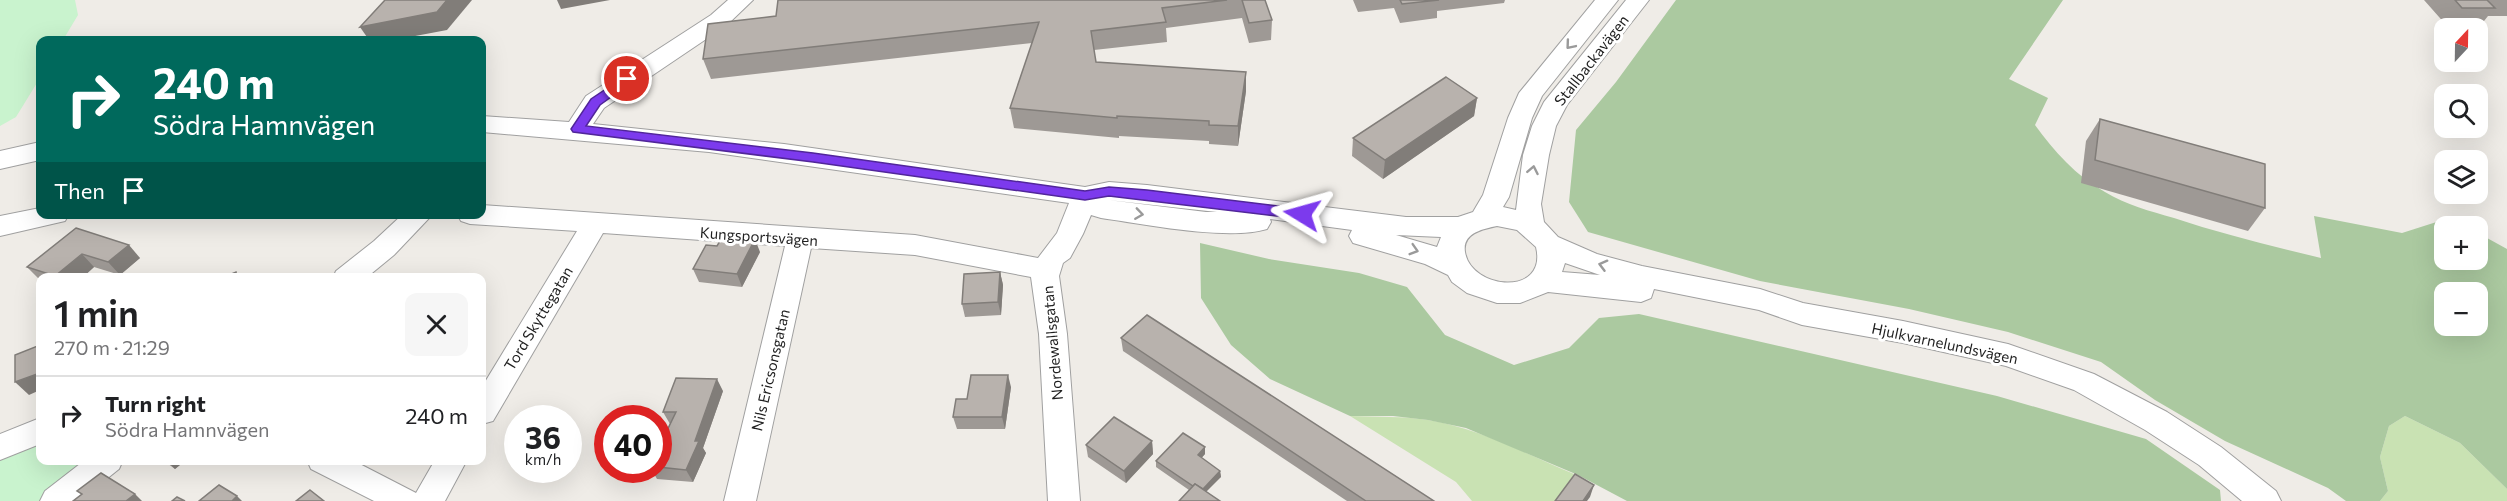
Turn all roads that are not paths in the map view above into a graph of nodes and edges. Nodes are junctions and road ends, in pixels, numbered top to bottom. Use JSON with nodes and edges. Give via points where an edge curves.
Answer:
{"nodes":[{"id":1,"x":742,"y":0,"type":"edge"},
{"id":2,"x":1608,"y":0,"type":"edge"},
{"id":3,"x":1638,"y":0,"type":"edge"},
{"id":4,"x":486,"y":124,"type":"edge"},
{"id":5,"x":578,"y":129,"type":"junction"},
{"id":6,"x":36,"y":152,"type":"edge"},
{"id":7,"x":0,"y":160,"type":"edge"},
{"id":8,"x":1085,"y":196,"type":"junction"},
{"id":9,"x":486,"y":215,"type":"edge"},
{"id":10,"x":36,"y":218,"type":"edge"},
{"id":11,"x":415,"y":219,"type":"edge"},
{"id":12,"x":1472,"y":222,"type":"junction"},
{"id":13,"x":594,"y":225,"type":"junction"},
{"id":14,"x":0,"y":226,"type":"edge"},
{"id":15,"x":1541,"y":236,"type":"junction"},
{"id":16,"x":800,"y":238,"type":"junction"},
{"id":17,"x":1454,"y":267,"type":"junction"},
{"id":18,"x":1046,"y":270,"type":"junction"},
{"id":19,"x":352,"y":273,"type":"edge"},
{"id":20,"x":1543,"y":281,"type":"junction"},
{"id":21,"x":1802,"y":315,"type":"junction"},
{"id":22,"x":486,"y":405,"type":"edge"},
{"id":23,"x":36,"y":433,"type":"edge"},
{"id":24,"x":0,"y":447,"type":"edge"},
{"id":25,"x":102,"y":465,"type":"edge"},
{"id":26,"x":332,"y":465,"type":"edge"},
{"id":27,"x":449,"y":465,"type":"edge"},
{"id":28,"x":56,"y":501,"type":"edge"},
{"id":29,"x":404,"y":501,"type":"edge"},
{"id":30,"x":428,"y":501,"type":"edge"},
{"id":31,"x":740,"y":501,"type":"edge"},
{"id":32,"x":1064,"y":501,"type":"edge"},
{"id":33,"x":2265,"y":501,"type":"edge"}],
"edges":[{"from":1,"to":5,"type":"street","via":[[719,20],[595,102]]},
{"from":2,"to":12,"type":"street","name":"Stallbackavägen","one_way":true,"via":[[1532,93],[1520,118],[1496,197]]},
{"from":15,"to":3,"type":"street","name":"Stallbackavägen","one_way":true,"via":[[1528,204],[1544,126],[1556,102]]},
{"from":4,"to":5,"type":"street"},
{"from":5,"to":8,"type":"street","via":[[784,153]]},
{"from":6,"to":7,"type":"street"},
{"from":8,"to":12,"type":"street","via":[[1109,192],[1147,195],[1406,227]]},
{"from":8,"to":17,"type":"street","one_way":true,"via":[[1101,209],[1140,215],[1206,222],[1267,222],[1345,232],[1434,256]]},
{"from":8,"to":18,"type":"street","name":"Nordewallsgatan","via":[[1070,234]]},
{"from":9,"to":13,"type":"street","name":"Kungsportsvägen"},
{"from":10,"to":14,"type":"street"},
{"from":11,"to":19,"type":"street"},
{"from":12,"to":15,"type":"street","via":[[1510,218]]},
{"from":12,"to":17,"type":"street","via":[[1454,235],[1450,244]]},
{"from":13,"to":16,"type":"street","name":"Kungsportsvägen"},
{"from":13,"to":22,"type":"street","name":"Tord Skyttegatan"},
{"from":15,"to":20,"type":"street","via":[[1553,263]]},
{"from":21,"to":15,"type":"street","name":"Hjulkvarnelundsvägen","one_way":true,"via":[[1760,300],[1621,271],[1568,254]]},
{"from":16,"to":18,"type":"street","name":"Kungsportsvägen","via":[[915,245]]},
{"from":16,"to":31,"type":"street","name":"Nils Ericsonsgatan"},
{"from":17,"to":20,"type":"street","via":[[1466,280],[1494,292],[1525,291]]},
{"from":18,"to":32,"type":"street","name":"Nordewallsgatan"},
{"from":20,"to":21,"type":"street","name":"Hjulkvarnelundsvägen","via":[[1622,288],[1763,315]]},
{"from":21,"to":33,"type":"street","name":"Hjulkvarnelundsvägen","via":[[2008,355],[2084,382],[2210,456]]},
{"from":23,"to":24,"type":"street"},
{"from":25,"to":28,"type":"street"},
{"from":26,"to":29,"type":"street"},
{"from":27,"to":30,"type":"street"}]}
